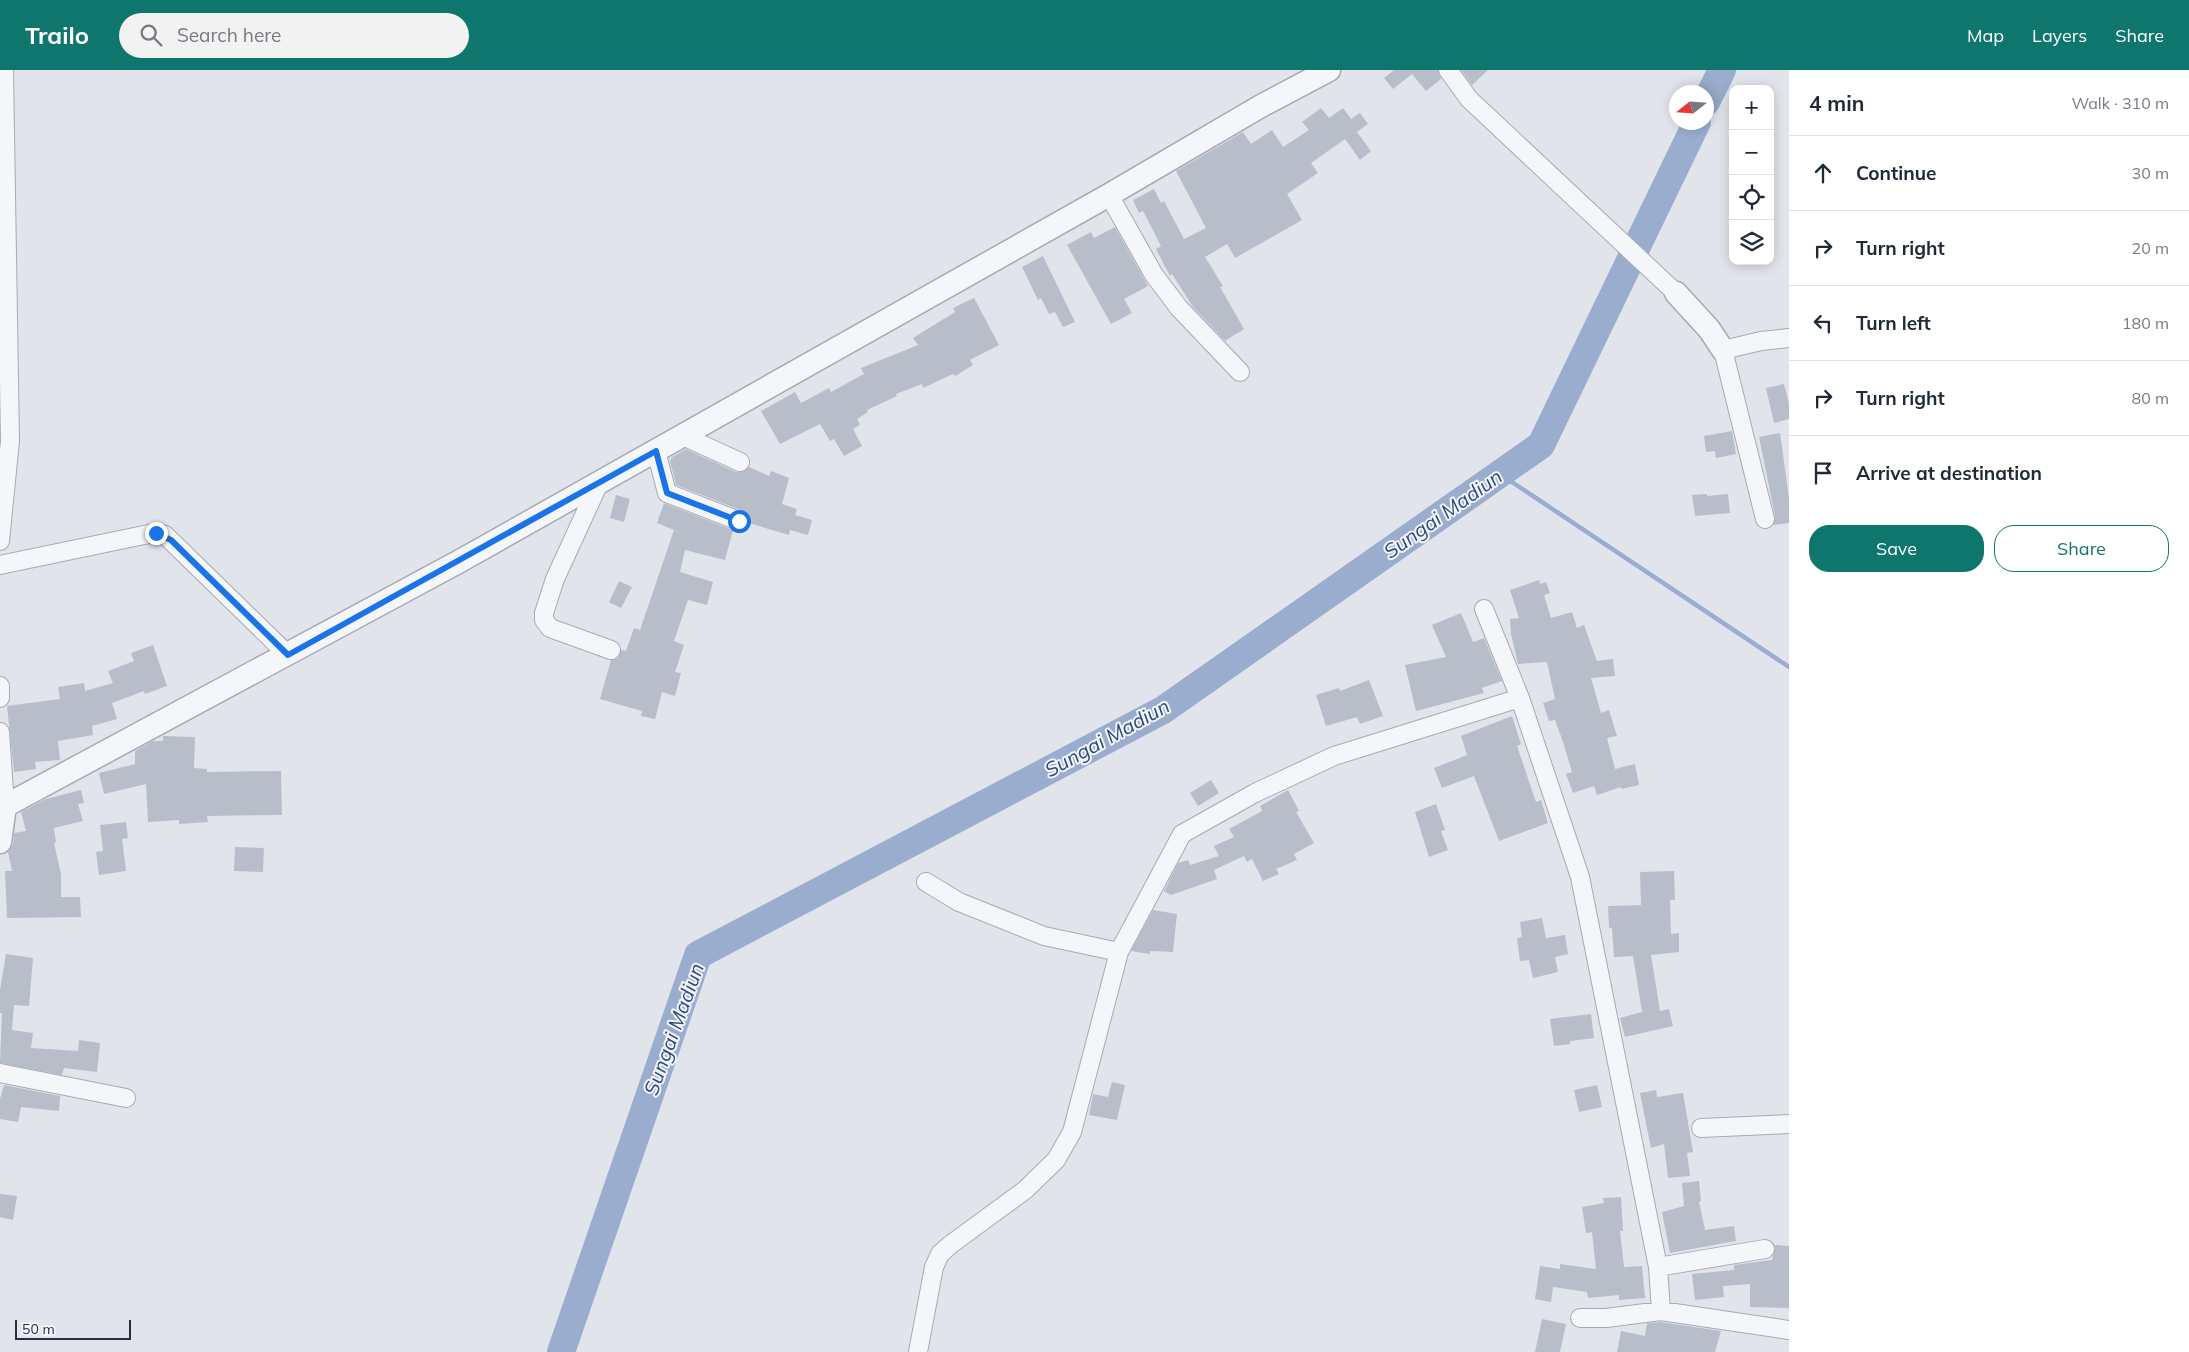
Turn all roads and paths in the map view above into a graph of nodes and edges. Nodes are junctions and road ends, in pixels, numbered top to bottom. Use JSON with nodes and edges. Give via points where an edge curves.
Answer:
{"nodes":[{"id":1,"x":4,"y":70,"type":"edge"},
{"id":2,"x":1329,"y":70,"type":"edge"},
{"id":3,"x":1448,"y":70,"type":"edge"},
{"id":4,"x":1109,"y":195,"type":"junction"},
{"id":5,"x":1676,"y":293,"type":"joint"},
{"id":6,"x":1789,"y":338,"type":"edge"},
{"id":7,"x":1724,"y":350,"type":"junction"},
{"id":8,"x":1240,"y":372,"type":"dead end"},
{"id":9,"x":684,"y":436,"type":"junction"},
{"id":10,"x":5,"y":441,"type":"edge"},
{"id":11,"x":656,"y":451,"type":"junction"},
{"id":12,"x":740,"y":462,"type":"dead end"},
{"id":13,"x":600,"y":483,"type":"junction"},
{"id":14,"x":1765,"y":519,"type":"dead end"},
{"id":15,"x":739,"y":521,"type":"dead end"},
{"id":16,"x":0,"y":541,"type":"edge"},
{"id":17,"x":0,"y":565,"type":"edge"},
{"id":18,"x":1484,"y":609,"type":"dead end"},
{"id":19,"x":611,"y":650,"type":"dead end"},
{"id":20,"x":288,"y":655,"type":"junction"},
{"id":21,"x":0,"y":686,"type":"edge"},
{"id":22,"x":0,"y":698,"type":"edge"},
{"id":23,"x":1520,"y":698,"type":"junction"},
{"id":24,"x":0,"y":732,"type":"edge"},
{"id":25,"x":5,"y":806,"type":"junction"},
{"id":26,"x":0,"y":842,"type":"edge"},
{"id":27,"x":926,"y":882,"type":"dead end"},
{"id":28,"x":1119,"y":952,"type":"junction"},
{"id":29,"x":0,"y":1073,"type":"edge"},
{"id":30,"x":126,"y":1098,"type":"dead end"},
{"id":31,"x":1789,"y":1124,"type":"edge"},
{"id":32,"x":1701,"y":1128,"type":"dead end"},
{"id":33,"x":1765,"y":1249,"type":"dead end"},
{"id":34,"x":1658,"y":1267,"type":"junction"},
{"id":35,"x":1661,"y":1311,"type":"junction"},
{"id":36,"x":1580,"y":1318,"type":"dead end"},
{"id":37,"x":1789,"y":1330,"type":"edge"},
{"id":38,"x":918,"y":1352,"type":"edge"}],
"edges":[{"from":1,"to":10,"type":"street"},
{"from":2,"to":4,"type":"street"},
{"from":3,"to":5,"type":"street","via":[[1469,99]]},
{"from":4,"to":8,"type":"street","via":[[1154,275]]},
{"from":4,"to":9,"type":"street"},
{"from":5,"to":7,"type":"street"},
{"from":6,"to":7,"type":"street","via":[[1761,340]]},
{"from":7,"to":14,"type":"street"},
{"from":9,"to":11,"type":"street"},
{"from":9,"to":12,"type":"street"},
{"from":10,"to":16,"type":"street"},
{"from":11,"to":13,"type":"street"},
{"from":11,"to":15,"type":"street","via":[[667,493]]},
{"from":13,"to":19,"type":"street","via":[[555,579],[544,620],[550,628]]},
{"from":13,"to":20,"type":"street"},
{"from":17,"to":20,"type":"street","via":[[144,535],[165,535]]},
{"from":18,"to":23,"type":"street"},
{"from":20,"to":25,"type":"street"},
{"from":21,"to":22,"type":"street"},
{"from":23,"to":28,"type":"street","via":[[1334,756],[1255,793],[1182,834]]},
{"from":23,"to":34,"type":"street","via":[[1580,877]]},
{"from":24,"to":25,"type":"street"},
{"from":25,"to":26,"type":"street"},
{"from":27,"to":28,"type":"street","via":[[959,902],[1044,936]]},
{"from":28,"to":38,"type":"street","via":[[1072,1132],[1056,1160],[1026,1190],[940,1254],[934,1267]]},
{"from":29,"to":30,"type":"street"},
{"from":31,"to":32,"type":"street"},
{"from":33,"to":34,"type":"street"},
{"from":34,"to":35,"type":"street"},
{"from":35,"to":36,"type":"street"},
{"from":35,"to":37,"type":"street"}]}
